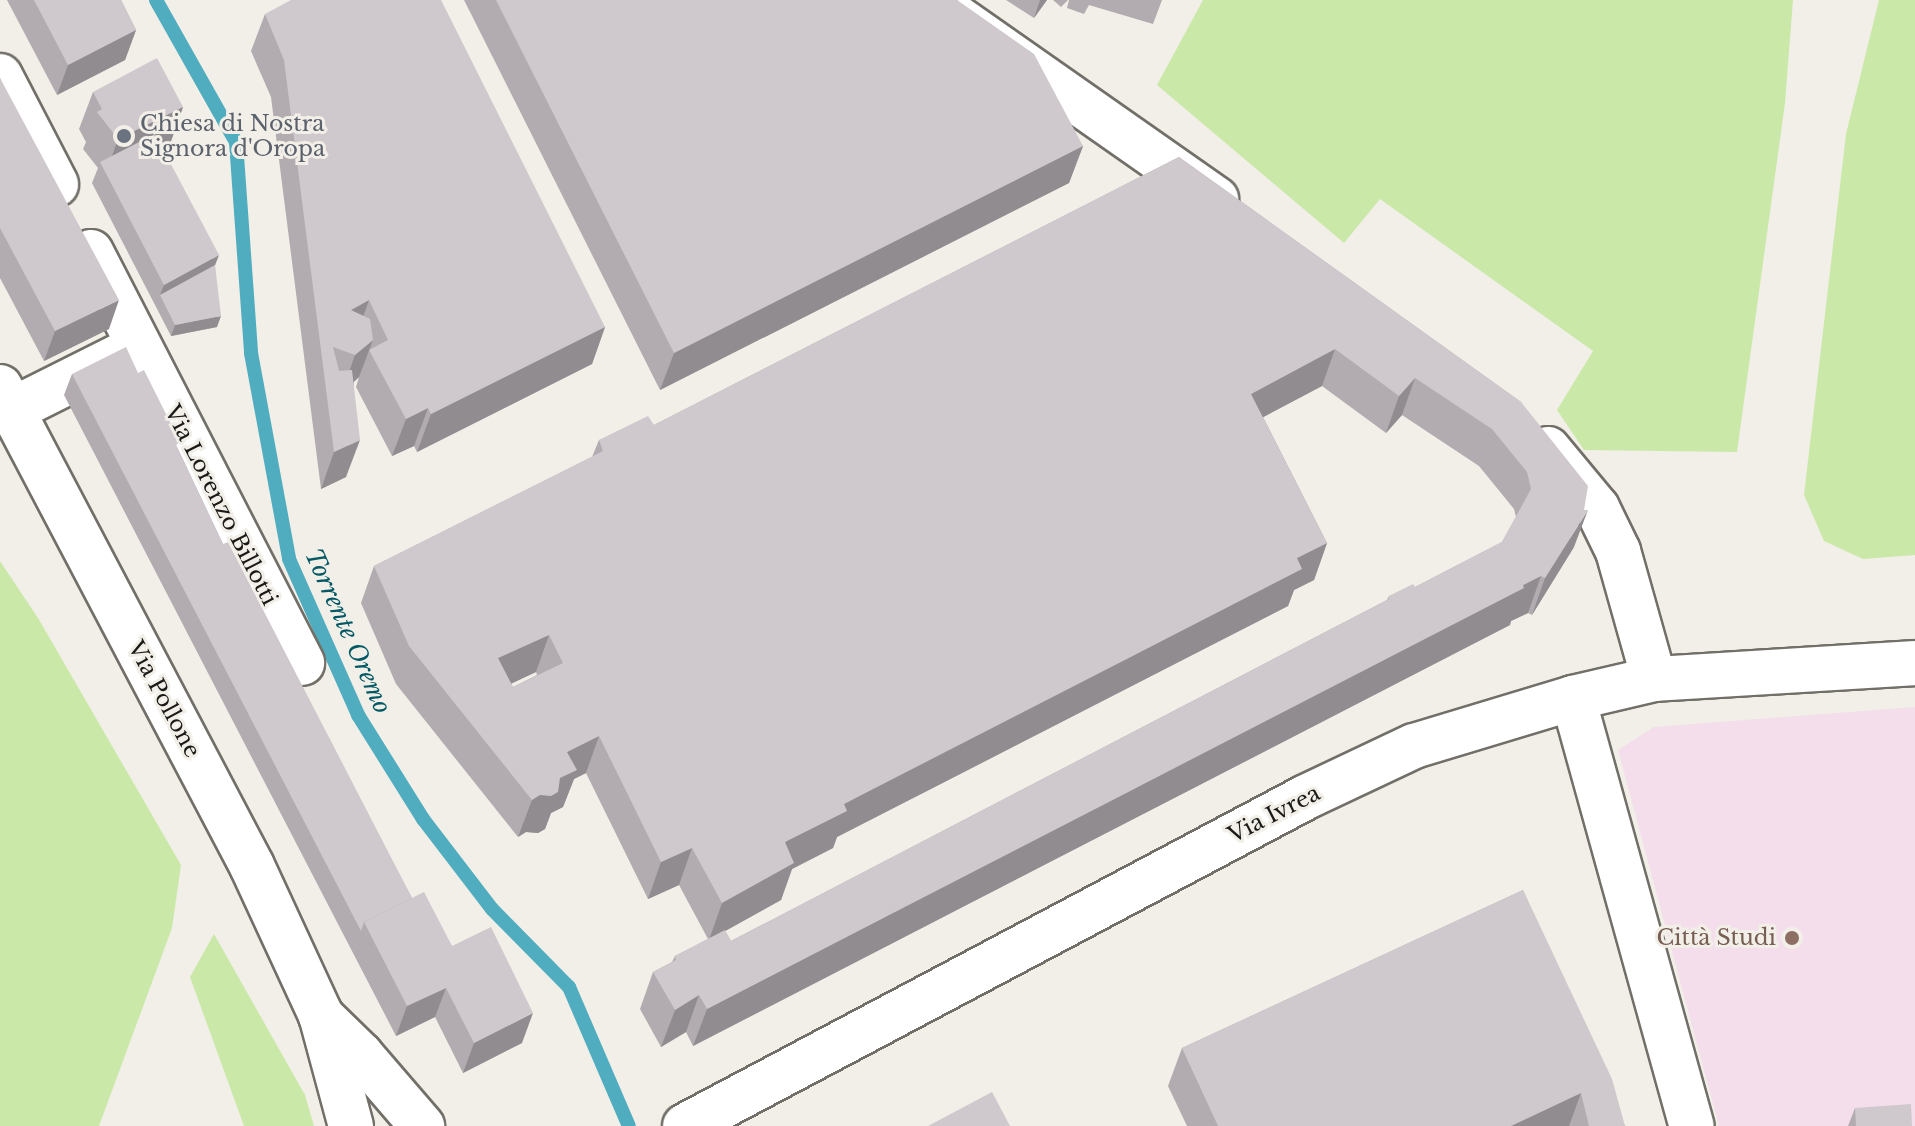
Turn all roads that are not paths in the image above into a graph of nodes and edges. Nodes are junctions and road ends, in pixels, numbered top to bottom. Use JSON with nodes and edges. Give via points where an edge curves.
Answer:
{"nodes":[{"id":1,"x":932,"y":0,"type":"edge"},
{"id":2,"x":0,"y":76,"type":"edge"},
{"id":3,"x":1252,"y":224,"type":"edge"},
{"id":4,"x":140,"y":347,"type":"junction"},
{"id":5,"x":6,"y":399,"type":"edge"},
{"id":6,"x":1521,"y":422,"type":"edge"},
{"id":7,"x":302,"y":663,"type":"dead end"},
{"id":8,"x":1915,"y":663,"type":"edge"},
{"id":9,"x":1654,"y":679,"type":"junction"},
{"id":10,"x":1573,"y":698,"type":"junction"},
{"id":11,"x":321,"y":1015,"type":"junction"},
{"id":12,"x":694,"y":1122,"type":"edge"},
{"id":13,"x":351,"y":1126,"type":"edge"},
{"id":14,"x":422,"y":1126,"type":"edge"},
{"id":15,"x":1692,"y":1126,"type":"edge"}],
"edges":[{"from":1,"to":3,"type":"street"},
{"from":2,"to":4,"type":"street","name":"Via Lorenzo Billotti"},
{"from":4,"to":5,"type":"street"},
{"from":4,"to":7,"type":"street","name":"Via Lorenzo Billotti"},
{"from":5,"to":11,"type":"street","name":"Via Pollone","via":[[252,866]]},
{"from":6,"to":9,"type":"street","via":[[1597,508],[1618,551]]},
{"from":8,"to":9,"type":"street","name":"Via Ivrea"},
{"from":9,"to":10,"type":"street","name":"Via Ivrea"},
{"from":10,"to":12,"type":"street","name":"Via Ivrea","via":[[1414,746],[1306,797]]},
{"from":10,"to":15,"type":"street"},
{"from":11,"to":13,"type":"street","name":"Via Pollone"},
{"from":11,"to":14,"type":"street","name":"Via Pollone"}]}
